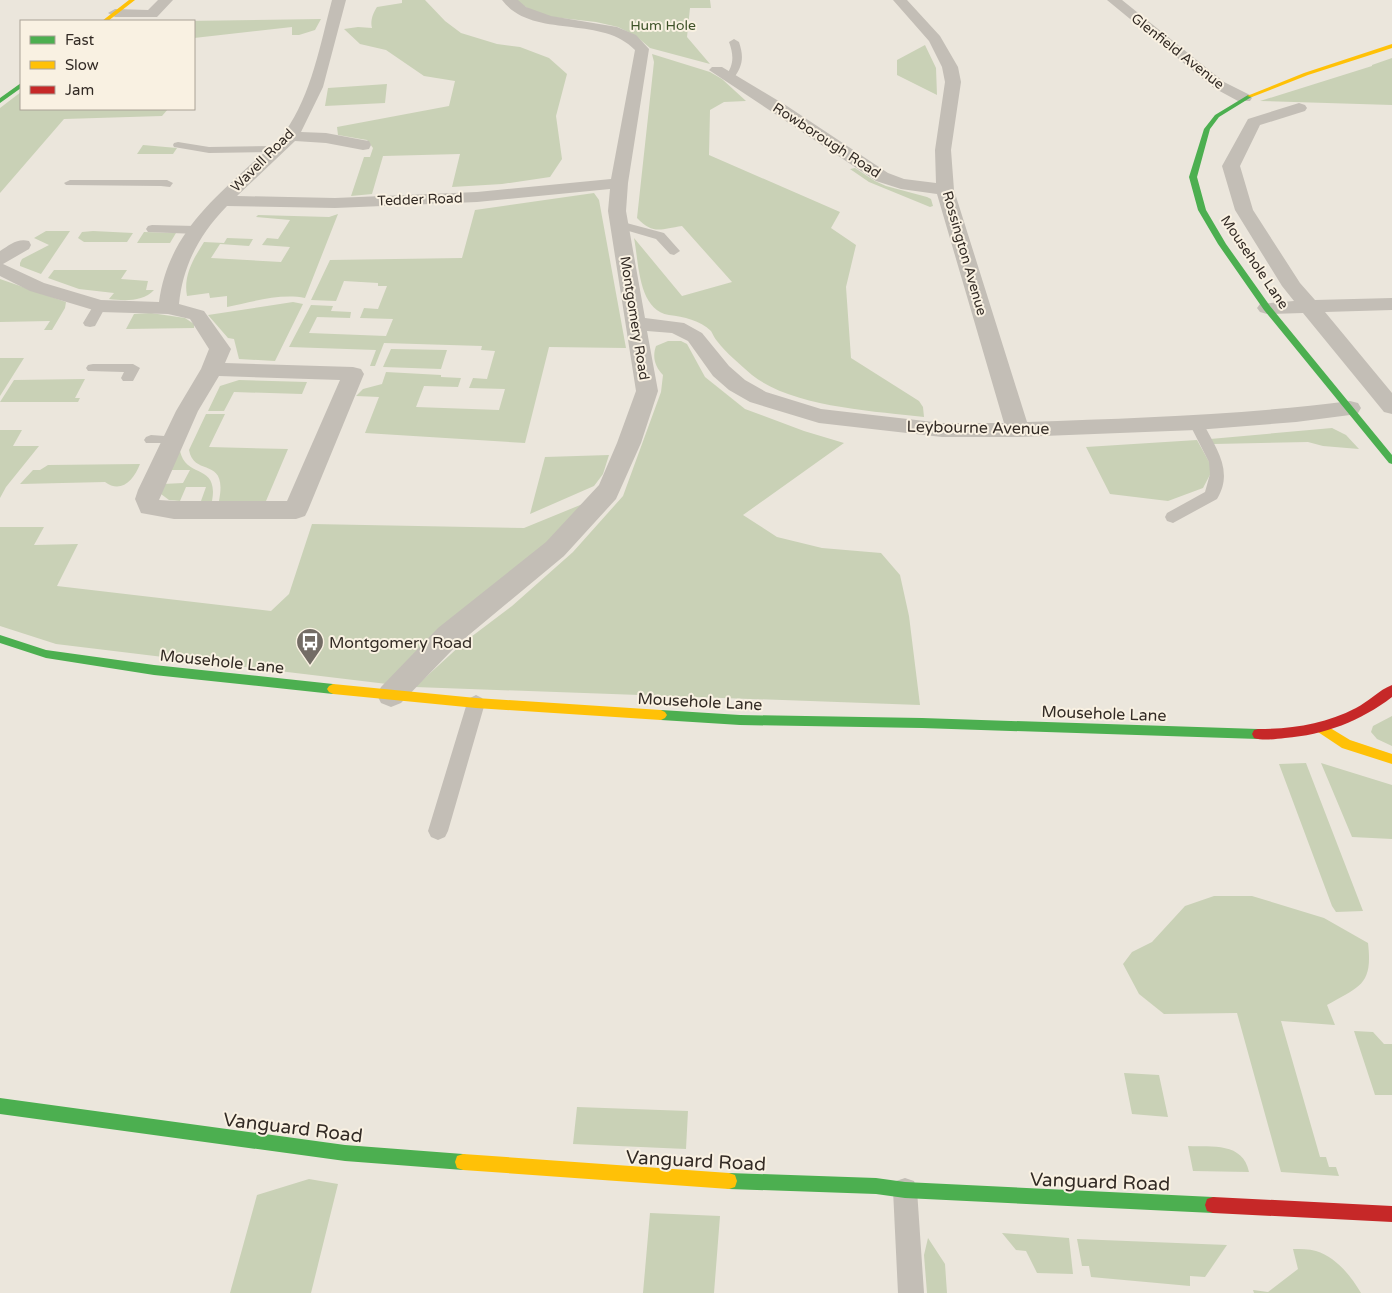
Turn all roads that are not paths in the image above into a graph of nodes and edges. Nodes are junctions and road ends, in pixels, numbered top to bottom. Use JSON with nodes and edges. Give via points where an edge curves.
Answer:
{"nodes":[{"id":1,"x":132,"y":0,"type":"edge"},
{"id":2,"x":166,"y":0,"type":"edge"},
{"id":3,"x":339,"y":0,"type":"edge"},
{"id":4,"x":509,"y":0,"type":"edge"},
{"id":5,"x":900,"y":0,"type":"edge"},
{"id":6,"x":1114,"y":0,"type":"edge"},
{"id":7,"x":110,"y":17,"type":"edge"},
{"id":8,"x":734,"y":42,"type":"dead end"},
{"id":9,"x":1392,"y":46,"type":"edge"},
{"id":10,"x":723,"y":74,"type":"joint"},
{"id":11,"x":20,"y":86,"type":"edge"},
{"id":12,"x":1244,"y":98,"type":"junction"},
{"id":13,"x":0,"y":101,"type":"edge"},
{"id":14,"x":1299,"y":108,"type":"dead end"},
{"id":15,"x":291,"y":136,"type":"junction"},
{"id":16,"x":178,"y":145,"type":"dead end"},
{"id":17,"x":363,"y":145,"type":"dead end"},
{"id":18,"x":276,"y":149,"type":"junction"},
{"id":19,"x":70,"y":182,"type":"dead end"},
{"id":20,"x":619,"y":183,"type":"junction"},
{"id":21,"x":166,"y":185,"type":"dead end"},
{"id":22,"x":946,"y":190,"type":"junction"},
{"id":23,"x":221,"y":201,"type":"junction"},
{"id":24,"x":619,"y":226,"type":"junction"},
{"id":25,"x":152,"y":229,"type":"dead end"},
{"id":26,"x":196,"y":230,"type":"junction"},
{"id":27,"x":22,"y":245,"type":"dead end"},
{"id":28,"x":674,"y":251,"type":"dead end"},
{"id":29,"x":0,"y":258,"type":"edge"},
{"id":30,"x":0,"y":269,"type":"edge"},
{"id":31,"x":1392,"y":304,"type":"edge"},
{"id":32,"x":1308,"y":306,"type":"junction"},
{"id":33,"x":168,"y":308,"type":"junction"},
{"id":34,"x":1266,"y":308,"type":"junction"},
{"id":35,"x":636,"y":324,"type":"junction"},
{"id":36,"x":93,"y":368,"type":"dead end"},
{"id":37,"x":212,"y":370,"type":"junction"},
{"id":38,"x":128,"y":378,"type":"dead end"},
{"id":39,"x":1392,"y":407,"type":"edge"},
{"id":40,"x":1350,"y":408,"type":"junction"},
{"id":41,"x":1196,"y":423,"type":"junction"},
{"id":42,"x":1018,"y":430,"type":"junction"},
{"id":43,"x":1392,"y":461,"type":"edge"},
{"id":44,"x":1173,"y":517,"type":"dead end"},
{"id":45,"x":0,"y":639,"type":"edge"},
{"id":46,"x":1392,"y":690,"type":"edge"},
{"id":47,"x":391,"y":695,"type":"junction"},
{"id":48,"x":476,"y":703,"type":"junction"},
{"id":49,"x":1322,"y":728,"type":"junction"},
{"id":50,"x":1392,"y":759,"type":"edge"},
{"id":51,"x":438,"y":831,"type":"dead end"},
{"id":52,"x":0,"y":1106,"type":"edge"},
{"id":53,"x":905,"y":1190,"type":"junction"},
{"id":54,"x":1390,"y":1220,"type":"edge"},
{"id":55,"x":912,"y":1293,"type":"edge"}],
"edges":[{"from":1,"to":7,"type":"street"},
{"from":2,"to":7,"type":"street","via":[[152,14]]},
{"from":3,"to":15,"type":"street","name":"Wavell Road","via":[[312,98]]},
{"from":4,"to":20,"type":"street","name":"Montgomery Road","via":[[519,10],[542,19],[596,25],[628,36],[642,48]]},
{"from":5,"to":22,"type":"street","name":"Rossington Avenue","via":[[935,39],[950,67],[953,82],[943,150]]},
{"from":6,"to":12,"type":"street","name":"Glenfield Avenue","via":[[1219,85]]},
{"from":8,"to":10,"type":"lane","via":[[738,67]]},
{"from":9,"to":12,"type":"street","name":"Mousehole Lane"},
{"from":10,"to":22,"type":"street","name":"Rowborough Road","via":[[882,177],[901,184]]},
{"from":11,"to":13,"type":"street"},
{"from":12,"to":34,"type":"street","name":"Mousehole Lane","via":[[1217,116],[1207,129],[1193,177],[1202,210]]},
{"from":14,"to":32,"type":"street","via":[[1254,122],[1231,166],[1244,210]]},
{"from":15,"to":17,"type":"street"},
{"from":15,"to":18,"type":"street","name":"Wavell Road"},
{"from":16,"to":18,"type":"lane","via":[[209,150]]},
{"from":18,"to":23,"type":"street","name":"Wavell Road"},
{"from":19,"to":21,"type":"lane"},
{"from":20,"to":23,"type":"street","name":"Tedder Road","via":[[477,197],[335,203]]},
{"from":20,"to":24,"type":"street","name":"Montgomery Road"},
{"from":22,"to":42,"type":"street","name":"Rossington Avenue"},
{"from":23,"to":26,"type":"street","name":"Wavell Road"},
{"from":24,"to":28,"type":"lane","via":[[660,236]]},
{"from":24,"to":35,"type":"street","name":"Montgomery Road"},
{"from":25,"to":26,"type":"lane"},
{"from":26,"to":33,"type":"street","name":"Wavell Road","via":[[175,265]]},
{"from":27,"to":29,"type":"street"},
{"from":30,"to":33,"type":"street","via":[[95,315]]},
{"from":31,"to":32,"type":"street"},
{"from":32,"to":34,"type":"street"},
{"from":32,"to":39,"type":"street"},
{"from":33,"to":37,"type":"street","via":[[197,315],[220,349]]},
{"from":34,"to":40,"type":"street","name":"Mousehole Lane"},
{"from":35,"to":42,"type":"street","name":"Leybourne Avenue","via":[[677,327],[695,337],[721,371],[737,385],[758,397],[819,416],[942,430]]},
{"from":35,"to":47,"type":"street","name":"Montgomery Road","via":[[647,391],[607,493],[555,549],[448,636]]},
{"from":36,"to":38,"type":"lane","via":[[133,368]]},
{"from":37,"to":37,"type":"street","via":[[353,374],[296,510],[174,510],[150,506],[148,499],[162,440],[187,411]]},
{"from":40,"to":41,"type":"street","name":"Leybourne Avenue"},
{"from":40,"to":43,"type":"street","name":"Mousehole Lane"},
{"from":41,"to":42,"type":"street","name":"Leybourne Avenue"},
{"from":41,"to":44,"type":"lane","via":[[1216,462],[1218,474],[1212,495]]},
{"from":45,"to":47,"type":"street","name":"Mousehole Lane","via":[[46,654],[154,670]]},
{"from":46,"to":49,"type":"street","name":"Mousehole Lane","via":[[1373,706]]},
{"from":47,"to":48,"type":"street","name":"Mousehole Lane"},
{"from":48,"to":49,"type":"street","name":"Mousehole Lane","via":[[740,720],[1277,736]]},
{"from":48,"to":51,"type":"lane"},
{"from":49,"to":50,"type":"street","via":[[1348,746]]},
{"from":52,"to":53,"type":"street","name":"Vanguard Road","via":[[345,1153],[706,1180],[876,1186]]},
{"from":53,"to":54,"type":"street","name":"Vanguard Road","via":[[1197,1203]]},
{"from":53,"to":55,"type":"lane"}]}
